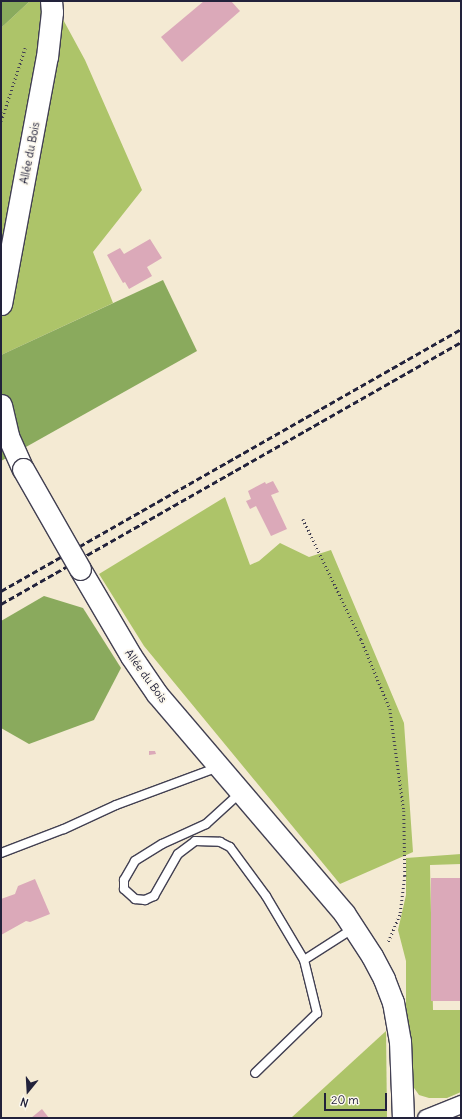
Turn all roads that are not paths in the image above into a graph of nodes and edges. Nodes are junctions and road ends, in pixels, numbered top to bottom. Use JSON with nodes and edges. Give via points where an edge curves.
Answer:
{"nodes":[{"id":1,"x":50,"y":1,"type":"edge"},
{"id":2,"x":1,"y":304,"type":"edge"},
{"id":3,"x":1,"y":405,"type":"edge"},
{"id":4,"x":220,"y":767,"type":"junction"},
{"id":5,"x":241,"y":792,"type":"junction"},
{"id":6,"x":1,"y":852,"type":"edge"},
{"id":7,"x":349,"y":920,"type":"junction"},
{"id":8,"x":304,"y":960,"type":"junction"},
{"id":9,"x":255,"y":1072,"type":"dead end"},
{"id":10,"x":461,"y":1104,"type":"edge"},
{"id":11,"x":403,"y":1118,"type":"edge"},
{"id":12,"x":426,"y":1118,"type":"edge"}],
"edges":[{"from":1,"to":2,"type":"street","name":"Allée du Bois","via":[[52,12],[47,57]]},
{"from":3,"to":4,"type":"street","name":"Allée du Bois","bridge":true,"via":[[10,441],[22,469],[139,669],[157,694]]},
{"from":4,"to":5,"type":"street","name":"Allée du Bois"},
{"from":4,"to":6,"type":"lane","via":[[116,805],[64,829]]},
{"from":5,"to":7,"type":"street","name":"Allée du Bois"},
{"from":5,"to":8,"type":"lane","via":[[206,824],[162,844],[135,861],[124,880],[124,889],[135,899],[145,900],[154,896],[178,854],[195,841],[220,842],[230,847],[266,896]]},
{"from":7,"to":8,"type":"lane"},
{"from":7,"to":11,"type":"street","name":"Allée du Bois","via":[[372,956],[393,1002],[400,1041]]},
{"from":8,"to":9,"type":"lane","via":[[317,1013]]},
{"from":10,"to":12,"type":"street"}]}
